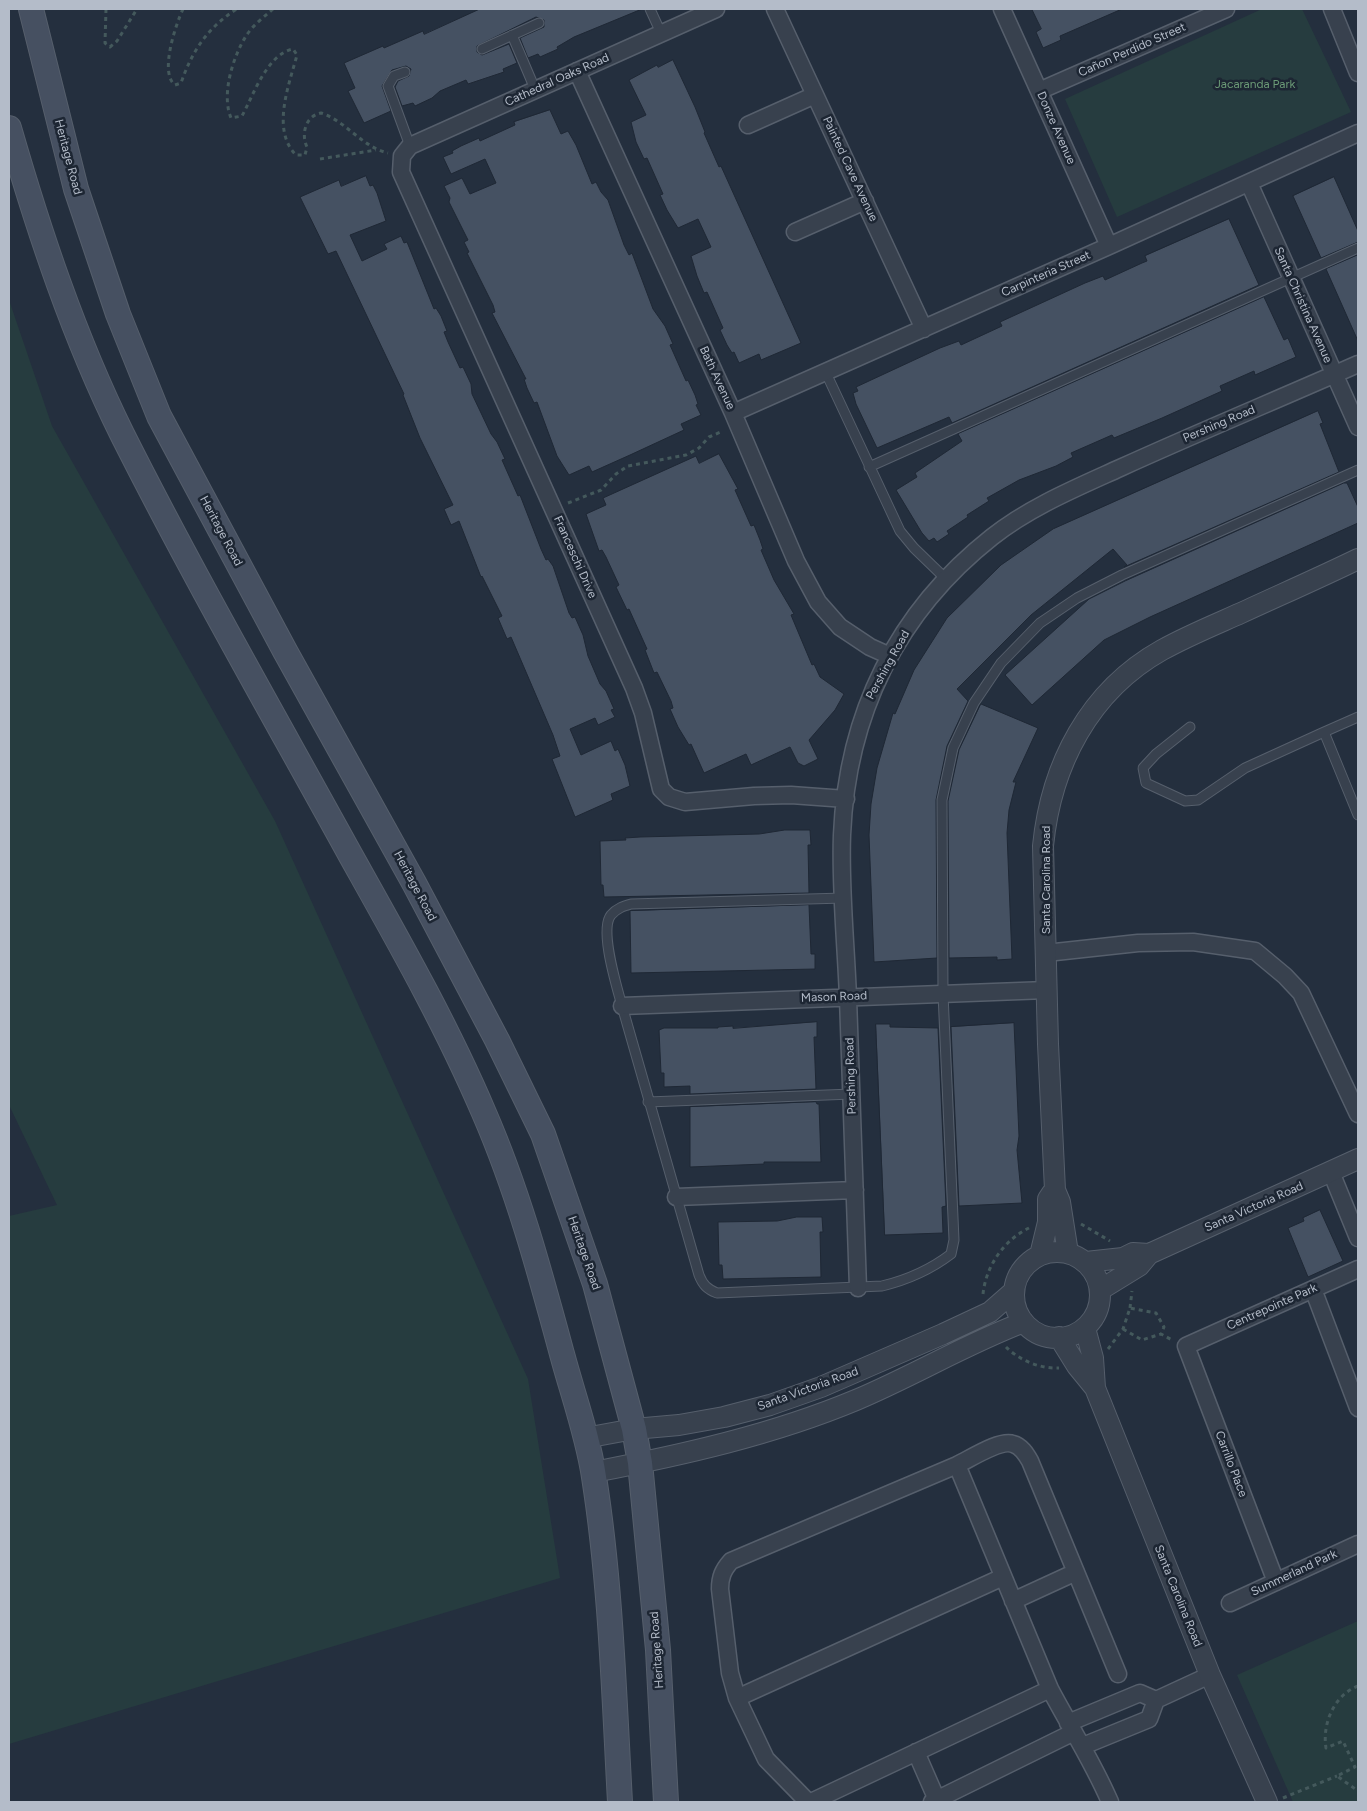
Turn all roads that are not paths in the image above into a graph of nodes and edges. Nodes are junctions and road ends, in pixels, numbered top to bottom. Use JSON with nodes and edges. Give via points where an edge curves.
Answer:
{"nodes":[{"id":1,"x":31,"y":9,"type":"edge"},
{"id":2,"x":650,"y":9,"type":"edge"},
{"id":3,"x":716,"y":9,"type":"edge"},
{"id":4,"x":775,"y":9,"type":"edge"},
{"id":5,"x":1002,"y":9,"type":"edge"},
{"id":6,"x":1226,"y":9,"type":"edge"},
{"id":7,"x":1332,"y":9,"type":"edge"},
{"id":8,"x":539,"y":23,"type":"dead end"},
{"id":9,"x":661,"y":33,"type":"junction"},
{"id":10,"x":512,"y":36,"type":"junction"},
{"id":11,"x":482,"y":48,"type":"dead end"},
{"id":12,"x":577,"y":71,"type":"junction"},
{"id":13,"x":405,"y":72,"type":"dead end"},
{"id":14,"x":1358,"y":73,"type":"edge"},
{"id":15,"x":535,"y":89,"type":"junction"},
{"id":16,"x":1039,"y":91,"type":"junction"},
{"id":17,"x":815,"y":95,"type":"junction"},
{"id":18,"x":748,"y":125,"type":"dead end"},
{"id":19,"x":9,"y":128,"type":"edge"},
{"id":20,"x":1358,"y":132,"type":"edge"},
{"id":21,"x":406,"y":151,"type":"junction"},
{"id":22,"x":1249,"y":183,"type":"junction"},
{"id":23,"x":865,"y":201,"type":"junction"},
{"id":24,"x":795,"y":232,"type":"dead end"},
{"id":25,"x":1109,"y":246,"type":"junction"},
{"id":26,"x":1358,"y":248,"type":"edge"},
{"id":27,"x":1291,"y":277,"type":"junction"},
{"id":28,"x":924,"y":329,"type":"junction"},
{"id":29,"x":1358,"y":364,"type":"edge"},
{"id":30,"x":826,"y":373,"type":"junction"},
{"id":31,"x":1334,"y":374,"type":"junction"},
{"id":32,"x":736,"y":419,"type":"junction"},
{"id":33,"x":1358,"y":427,"type":"edge"},
{"id":34,"x":869,"y":467,"type":"junction"},
{"id":35,"x":1358,"y":470,"type":"edge"},
{"id":36,"x":1358,"y":559,"type":"edge"},
{"id":37,"x":946,"y":579,"type":"junction"},
{"id":38,"x":890,"y":656,"type":"junction"},
{"id":39,"x":1358,"y":717,"type":"edge"},
{"id":40,"x":1190,"y":727,"type":"dead end"},
{"id":41,"x":1324,"y":732,"type":"junction"},
{"id":42,"x":846,"y":799,"type":"junction"},
{"id":43,"x":1358,"y":814,"type":"edge"},
{"id":44,"x":844,"y":898,"type":"junction"},
{"id":45,"x":1046,"y":953,"type":"junction"},
{"id":46,"x":1047,"y":990,"type":"junction"},
{"id":47,"x":943,"y":994,"type":"junction"},
{"id":48,"x":848,"y":996,"type":"junction"},
{"id":49,"x":622,"y":1006,"type":"junction"},
{"id":50,"x":852,"y":1094,"type":"junction"},
{"id":51,"x":648,"y":1102,"type":"junction"},
{"id":52,"x":1358,"y":1114,"type":"edge"},
{"id":53,"x":1358,"y":1159,"type":"edge"},
{"id":54,"x":1331,"y":1172,"type":"junction"},
{"id":55,"x":855,"y":1190,"type":"junction"},
{"id":56,"x":1055,"y":1190,"type":"junction"},
{"id":57,"x":676,"y":1197,"type":"junction"},
{"id":58,"x":1358,"y":1238,"type":"edge"},
{"id":59,"x":1068,"y":1253,"type":"junction"},
{"id":60,"x":1149,"y":1254,"type":"junction"},
{"id":61,"x":1040,"y":1255,"type":"junction"},
{"id":62,"x":1086,"y":1262,"type":"junction"},
{"id":63,"x":1358,"y":1269,"type":"edge"},
{"id":64,"x":858,"y":1288,"type":"junction"},
{"id":65,"x":1313,"y":1289,"type":"junction"},
{"id":66,"x":1100,"y":1290,"type":"junction"},
{"id":67,"x":1014,"y":1292,"type":"junction"},
{"id":68,"x":1024,"y":1322,"type":"junction"},
{"id":69,"x":1085,"y":1328,"type":"junction"},
{"id":70,"x":1059,"y":1337,"type":"junction"},
{"id":71,"x":1186,"y":1346,"type":"joint"},
{"id":72,"x":1095,"y":1388,"type":"junction"},
{"id":73,"x":1358,"y":1408,"type":"edge"},
{"id":74,"x":634,"y":1429,"type":"junction"},
{"id":75,"x":585,"y":1438,"type":"junction"},
{"id":76,"x":640,"y":1463,"type":"junction"},
{"id":77,"x":957,"y":1465,"type":"junction"},
{"id":78,"x":594,"y":1472,"type":"junction"},
{"id":79,"x":1358,"y":1544,"type":"edge"},
{"id":80,"x":1076,"y":1572,"type":"junction"},
{"id":81,"x":1003,"y":1577,"type":"junction"},
{"id":82,"x":1276,"y":1582,"type":"junction"},
{"id":83,"x":1013,"y":1601,"type":"junction"},
{"id":84,"x":1230,"y":1603,"type":"dead end"},
{"id":85,"x":1118,"y":1674,"type":"dead end"},
{"id":86,"x":1210,"y":1675,"type":"junction"},
{"id":87,"x":1050,"y":1689,"type":"junction"},
{"id":88,"x":737,"y":1698,"type":"junction"},
{"id":89,"x":1156,"y":1700,"type":"junction"},
{"id":90,"x":1113,"y":1704,"type":"junction"},
{"id":91,"x":1124,"y":1729,"type":"junction"},
{"id":92,"x":1075,"y":1734,"type":"junction"},
{"id":93,"x":916,"y":1752,"type":"junction"},
{"id":94,"x":935,"y":1801,"type":"edge"},
{"id":95,"x":620,"y":1802,"type":"edge"},
{"id":96,"x":666,"y":1802,"type":"edge"},
{"id":97,"x":810,"y":1802,"type":"edge"},
{"id":98,"x":1110,"y":1802,"type":"edge"},
{"id":99,"x":1267,"y":1802,"type":"edge"}],
"edges":[{"from":1,"to":74,"type":"main road","name":"Heritage Road","via":[[76,189],[118,314],[159,416],[414,883],[543,1134],[595,1284]]},
{"from":2,"to":9,"type":"lane"},
{"from":3,"to":9,"type":"street","name":"Cathedral Oaks Road"},
{"from":4,"to":17,"type":"street","name":"Painted Cave Avenue"},
{"from":5,"to":16,"type":"street","name":"Donze Avenue"},
{"from":6,"to":16,"type":"street","name":"Cañon Perdido Street"},
{"from":7,"to":14,"type":"street"},
{"from":8,"to":10,"type":"lane"},
{"from":9,"to":12,"type":"street","name":"Cathedral Oaks Road"},
{"from":10,"to":11,"type":"lane"},
{"from":10,"to":15,"type":"lane"},
{"from":12,"to":15,"type":"street","name":"Cathedral Oaks Road"},
{"from":12,"to":32,"type":"street","name":"Bath Avenue"},
{"from":13,"to":21,"type":"lane","via":[[394,76],[388,86]]},
{"from":15,"to":21,"type":"street","name":"Cathedral Oaks Road"},
{"from":16,"to":25,"type":"street","name":"Donze Avenue"},
{"from":17,"to":18,"type":"street"},
{"from":17,"to":23,"type":"street","name":"Painted Cave Avenue"},
{"from":19,"to":75,"type":"main road","via":[[68,308],[120,429],[192,567],[410,961],[486,1116],[531,1238]]},
{"from":20,"to":22,"type":"street","name":"Carpinteria Street"},
{"from":21,"to":42,"type":"street","name":"Franceschi Drive","via":[[401,172],[634,688],[661,789],[669,797],[685,802],[791,795]]},
{"from":22,"to":25,"type":"street","name":"Carpinteria Street"},
{"from":22,"to":27,"type":"street","name":"Santa Christina Avenue"},
{"from":23,"to":24,"type":"street"},
{"from":23,"to":28,"type":"street","name":"Painted Cave Avenue"},
{"from":25,"to":28,"type":"street","name":"Carpinteria Street"},
{"from":26,"to":27,"type":"lane"},
{"from":27,"to":31,"type":"street","name":"Santa Christina Avenue"},
{"from":27,"to":34,"type":"lane"},
{"from":28,"to":30,"type":"street","name":"Carpinteria Street"},
{"from":29,"to":31,"type":"street","name":"Pershing Road"},
{"from":30,"to":32,"type":"street","name":"Carpinteria Street"},
{"from":30,"to":34,"type":"lane"},
{"from":31,"to":33,"type":"street","name":"Santa Christina Avenue"},
{"from":31,"to":37,"type":"street","name":"Pershing Road","via":[[1163,448],[1033,510],[993,536]]},
{"from":32,"to":38,"type":"street","name":"Bath Avenue","via":[[796,561],[818,602],[840,627]]},
{"from":34,"to":37,"type":"lane","via":[[900,531]]},
{"from":35,"to":47,"type":"lane","via":[[1085,594],[1040,623],[1001,663],[974,704],[953,748],[942,800]]},
{"from":36,"to":45,"type":"street","name":"Santa Carolina Road","via":[[1160,651],[1123,677],[1103,698],[1076,734],[1063,760],[1046,816],[1043,846]]},
{"from":37,"to":38,"type":"street","name":"Pershing Road","via":[[916,615]]},
{"from":38,"to":42,"type":"street","name":"Pershing Road","via":[[866,702],[854,744]]},
{"from":39,"to":41,"type":"lane"},
{"from":40,"to":41,"type":"lane","via":[[1143,768],[1146,783],[1186,801],[1198,800],[1245,768]]},
{"from":41,"to":43,"type":"lane"},
{"from":42,"to":44,"type":"street","name":"Pershing Road","via":[[842,835]]},
{"from":44,"to":48,"type":"street","name":"Pershing Road"},
{"from":44,"to":49,"type":"lane","via":[[632,904],[619,908],[610,916],[607,926],[611,965]]},
{"from":45,"to":46,"type":"street","name":"Santa Carolina Road"},
{"from":45,"to":52,"type":"street","via":[[1138,943],[1193,942],[1256,951],[1301,993]]},
{"from":46,"to":47,"type":"street","name":"Mason Road"},
{"from":46,"to":56,"type":"street","name":"Santa Carolina Road"},
{"from":47,"to":48,"type":"street","name":"Mason Road"},
{"from":47,"to":64,"type":"lane","via":[[954,1240],[951,1254],[936,1266],[900,1282]]},
{"from":48,"to":49,"type":"street","name":"Mason Road"},
{"from":48,"to":50,"type":"street","name":"Pershing Road"},
{"from":49,"to":51,"type":"lane"},
{"from":50,"to":51,"type":"lane"},
{"from":50,"to":55,"type":"street","name":"Pershing Road"},
{"from":51,"to":57,"type":"lane"},
{"from":53,"to":54,"type":"street","name":"Santa Victoria Road"},
{"from":54,"to":58,"type":"street"},
{"from":54,"to":60,"type":"street","name":"Santa Victoria Road"},
{"from":55,"to":57,"type":"street"},
{"from":55,"to":64,"type":"street","name":"Pershing Road"},
{"from":56,"to":59,"type":"street","name":"Santa Carolina Road"},
{"from":56,"to":61,"type":"street","name":"Santa Carolina Road","via":[[1048,1199],[1048,1222]]},
{"from":57,"to":64,"type":"lane","via":[[699,1275],[709,1290],[717,1293]]},
{"from":59,"to":61,"type":"street"},
{"from":59,"to":62,"type":"street"},
{"from":60,"to":62,"type":"street","name":"Santa Victoria Road","via":[[1133,1253],[1123,1258]]},
{"from":60,"to":66,"type":"street","name":"Santa Victoria Road","via":[[1139,1266]]},
{"from":61,"to":67,"type":"street","via":[[1022,1270]]},
{"from":62,"to":66,"type":"street","via":[[1098,1280]]},
{"from":63,"to":65,"type":"street","name":"Centrepointe Park"},
{"from":65,"to":71,"type":"street","name":"Centrepointe Park"},
{"from":65,"to":73,"type":"street"},
{"from":66,"to":69,"type":"street","via":[[1097,1311]]},
{"from":67,"to":68,"type":"street","via":[[1016,1308]]},
{"from":67,"to":74,"type":"street","name":"Santa Victoria Road","via":[[988,1313],[820,1388],[724,1417]]},
{"from":68,"to":70,"type":"street","via":[[1040,1334]]},
{"from":68,"to":76,"type":"street","name":"Santa Victoria Road","via":[[857,1400],[791,1424]]},
{"from":69,"to":70,"type":"street"},
{"from":69,"to":72,"type":"street","name":"Santa Carolina Road","via":[[1093,1358]]},
{"from":70,"to":72,"type":"street","name":"Santa Carolina Road"},
{"from":71,"to":82,"type":"street","name":"Carrillo Place"},
{"from":72,"to":86,"type":"street","name":"Santa Carolina Road"},
{"from":74,"to":75,"type":"street","name":"Santa Victoria Road"},
{"from":74,"to":76,"type":"main road","name":"Heritage Road"},
{"from":75,"to":78,"type":"main road"},
{"from":76,"to":78,"type":"street","name":"Santa Victoria Road"},
{"from":76,"to":96,"type":"main road","name":"Heritage Road","via":[[658,1650]]},
{"from":77,"to":80,"type":"street","via":[[1002,1443],[1022,1449],[1030,1461]]},
{"from":77,"to":81,"type":"street"},
{"from":77,"to":88,"type":"street","via":[[731,1561],[724,1568],[720,1579],[730,1673]]},
{"from":78,"to":95,"type":"main road","via":[[611,1645]]},
{"from":79,"to":82,"type":"street","name":"Summerland Park"},
{"from":80,"to":83,"type":"street"},
{"from":80,"to":85,"type":"street"},
{"from":81,"to":83,"type":"street"},
{"from":81,"to":88,"type":"street"},
{"from":82,"to":84,"type":"street","name":"Summerland Park"},
{"from":83,"to":87,"type":"street"},
{"from":86,"to":89,"type":"street"},
{"from":86,"to":99,"type":"street","name":"Santa Carolina Road"},
{"from":87,"to":92,"type":"street"},
{"from":87,"to":93,"type":"street"},
{"from":88,"to":97,"type":"street","via":[[766,1759]]},
{"from":89,"to":90,"type":"street","via":[[1140,1693]]},
{"from":89,"to":91,"type":"street","via":[[1149,1719]]},
{"from":90,"to":91,"type":"street"},
{"from":90,"to":92,"type":"street"},
{"from":91,"to":92,"type":"street"},
{"from":92,"to":94,"type":"street"},
{"from":92,"to":98,"type":"street"},
{"from":93,"to":94,"type":"street"},
{"from":93,"to":97,"type":"street"}]}
